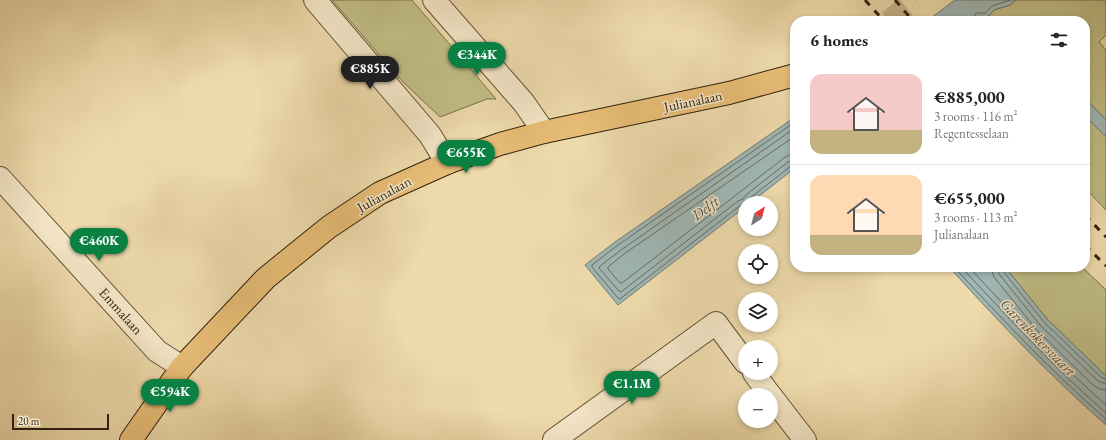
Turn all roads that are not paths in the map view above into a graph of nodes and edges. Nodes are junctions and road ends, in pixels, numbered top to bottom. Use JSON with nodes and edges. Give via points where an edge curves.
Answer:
{"nodes":[{"id":1,"x":315,"y":0,"type":"edge"},
{"id":2,"x":434,"y":0,"type":"edge"},
{"id":3,"x":790,"y":76,"type":"edge"},
{"id":4,"x":544,"y":132,"type":"junction"},
{"id":5,"x":447,"y":163,"type":"junction"},
{"id":6,"x":0,"y":178,"type":"edge"},
{"id":7,"x":738,"y":353,"type":"edge"},
{"id":8,"x":182,"y":367,"type":"junction"},
{"id":9,"x":759,"y":380,"type":"edge"},
{"id":10,"x":766,"y":388,"type":"edge"},
{"id":11,"x":778,"y":404,"type":"edge"},
{"id":12,"x":130,"y":440,"type":"edge"},
{"id":13,"x":554,"y":440,"type":"edge"},
{"id":14,"x":805,"y":440,"type":"edge"}],
"edges":[{"from":1,"to":5,"type":"street","via":[[430,134]]},
{"from":2,"to":4,"type":"street","via":[[524,103]]},
{"from":3,"to":4,"type":"main road","name":"Julianalaan","via":[[729,93]]},
{"from":4,"to":5,"type":"main road","name":"Julianalaan"},
{"from":5,"to":8,"type":"main road","name":"Julianalaan","via":[[380,193],[329,227],[266,278]]},
{"from":6,"to":8,"type":"street","name":"Emmalaan","via":[[157,351]]},
{"from":7,"to":13,"type":"street","via":[[716,324]]},
{"from":8,"to":12,"type":"main road","name":"Julianalaan"},
{"from":9,"to":10,"type":"street"},
{"from":11,"to":14,"type":"street"}]}
